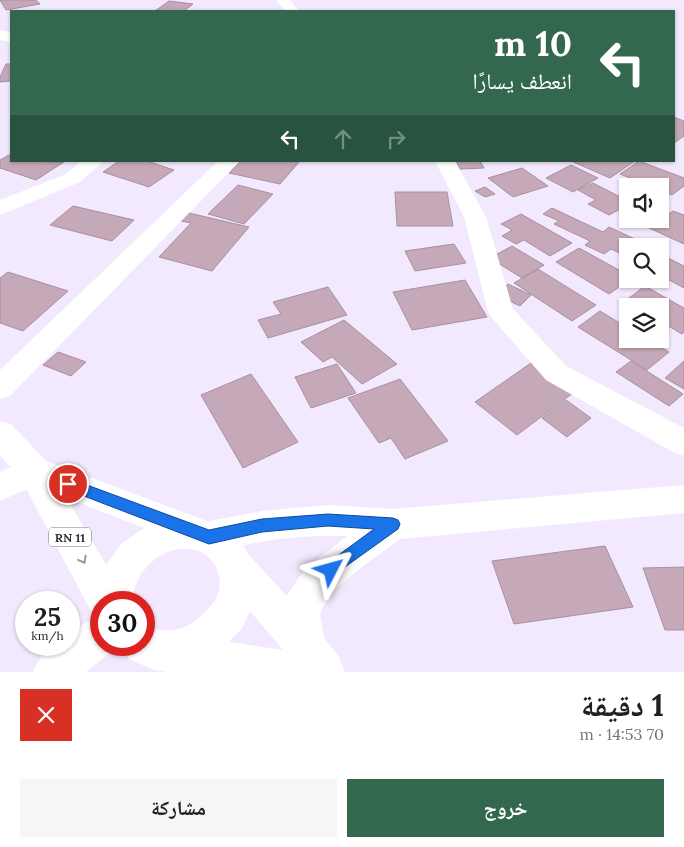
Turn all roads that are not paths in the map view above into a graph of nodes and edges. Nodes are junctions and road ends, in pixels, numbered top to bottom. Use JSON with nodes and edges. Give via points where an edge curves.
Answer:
{"nodes":[{"id":1,"x":283,"y":0,"type":"edge"},
{"id":2,"x":291,"y":10,"type":"edge"},
{"id":3,"x":93,"y":162,"type":"edge"},
{"id":4,"x":229,"y":162,"type":"edge"},
{"id":5,"x":446,"y":162,"type":"edge"},
{"id":6,"x":0,"y":208,"type":"edge"},
{"id":7,"x":0,"y":388,"type":"edge"},
{"id":8,"x":0,"y":433,"type":"edge"},
{"id":9,"x":684,"y":443,"type":"edge"},
{"id":10,"x":34,"y":472,"type":"junction"},
{"id":11,"x":0,"y":487,"type":"edge"},
{"id":12,"x":684,"y":499,"type":"edge"},
{"id":13,"x":393,"y":524,"type":"junction"},
{"id":14,"x":206,"y":536,"type":"junction"},
{"id":15,"x":236,"y":567,"type":"junction"},
{"id":16,"x":101,"y":591,"type":"edge"},
{"id":17,"x":116,"y":591,"type":"edge"},
{"id":18,"x":90,"y":644,"type":"edge"},
{"id":19,"x":155,"y":655,"type":"edge"},
{"id":20,"x":151,"y":656,"type":"edge"},
{"id":21,"x":306,"y":663,"type":"edge"},
{"id":22,"x":54,"y":672,"type":"edge"}],
"edges":[{"from":1,"to":2,"type":"street"},
{"from":3,"to":6,"type":"street","via":[[73,178]]},
{"from":4,"to":7,"type":"street"},
{"from":5,"to":9,"type":"street","via":[[475,217],[500,312],[556,373]]},
{"from":8,"to":10,"type":"street","number":"RN 11"},
{"from":10,"to":11,"type":"street"},
{"from":10,"to":14,"type":"street","number":"RN 11"},
{"from":10,"to":16,"type":"street","number":"RN 11","one_way":true},
{"from":12,"to":13,"type":"street"},
{"from":13,"to":14,"type":"street","via":[[328,520],[262,526]]},
{"from":13,"to":21,"type":"street","via":[[317,582],[300,610]]},
{"from":14,"to":15,"type":"street","via":[[224,547]]},
{"from":14,"to":17,"type":"street","via":[[190,532],[169,535],[146,545],[129,559],[118,578]]},
{"from":15,"to":19,"type":"street","via":[[238,593],[231,613],[221,626],[202,640]]},
{"from":15,"to":21,"type":"street"},
{"from":18,"to":22,"type":"street"},
{"from":20,"to":21,"type":"street"}]}
